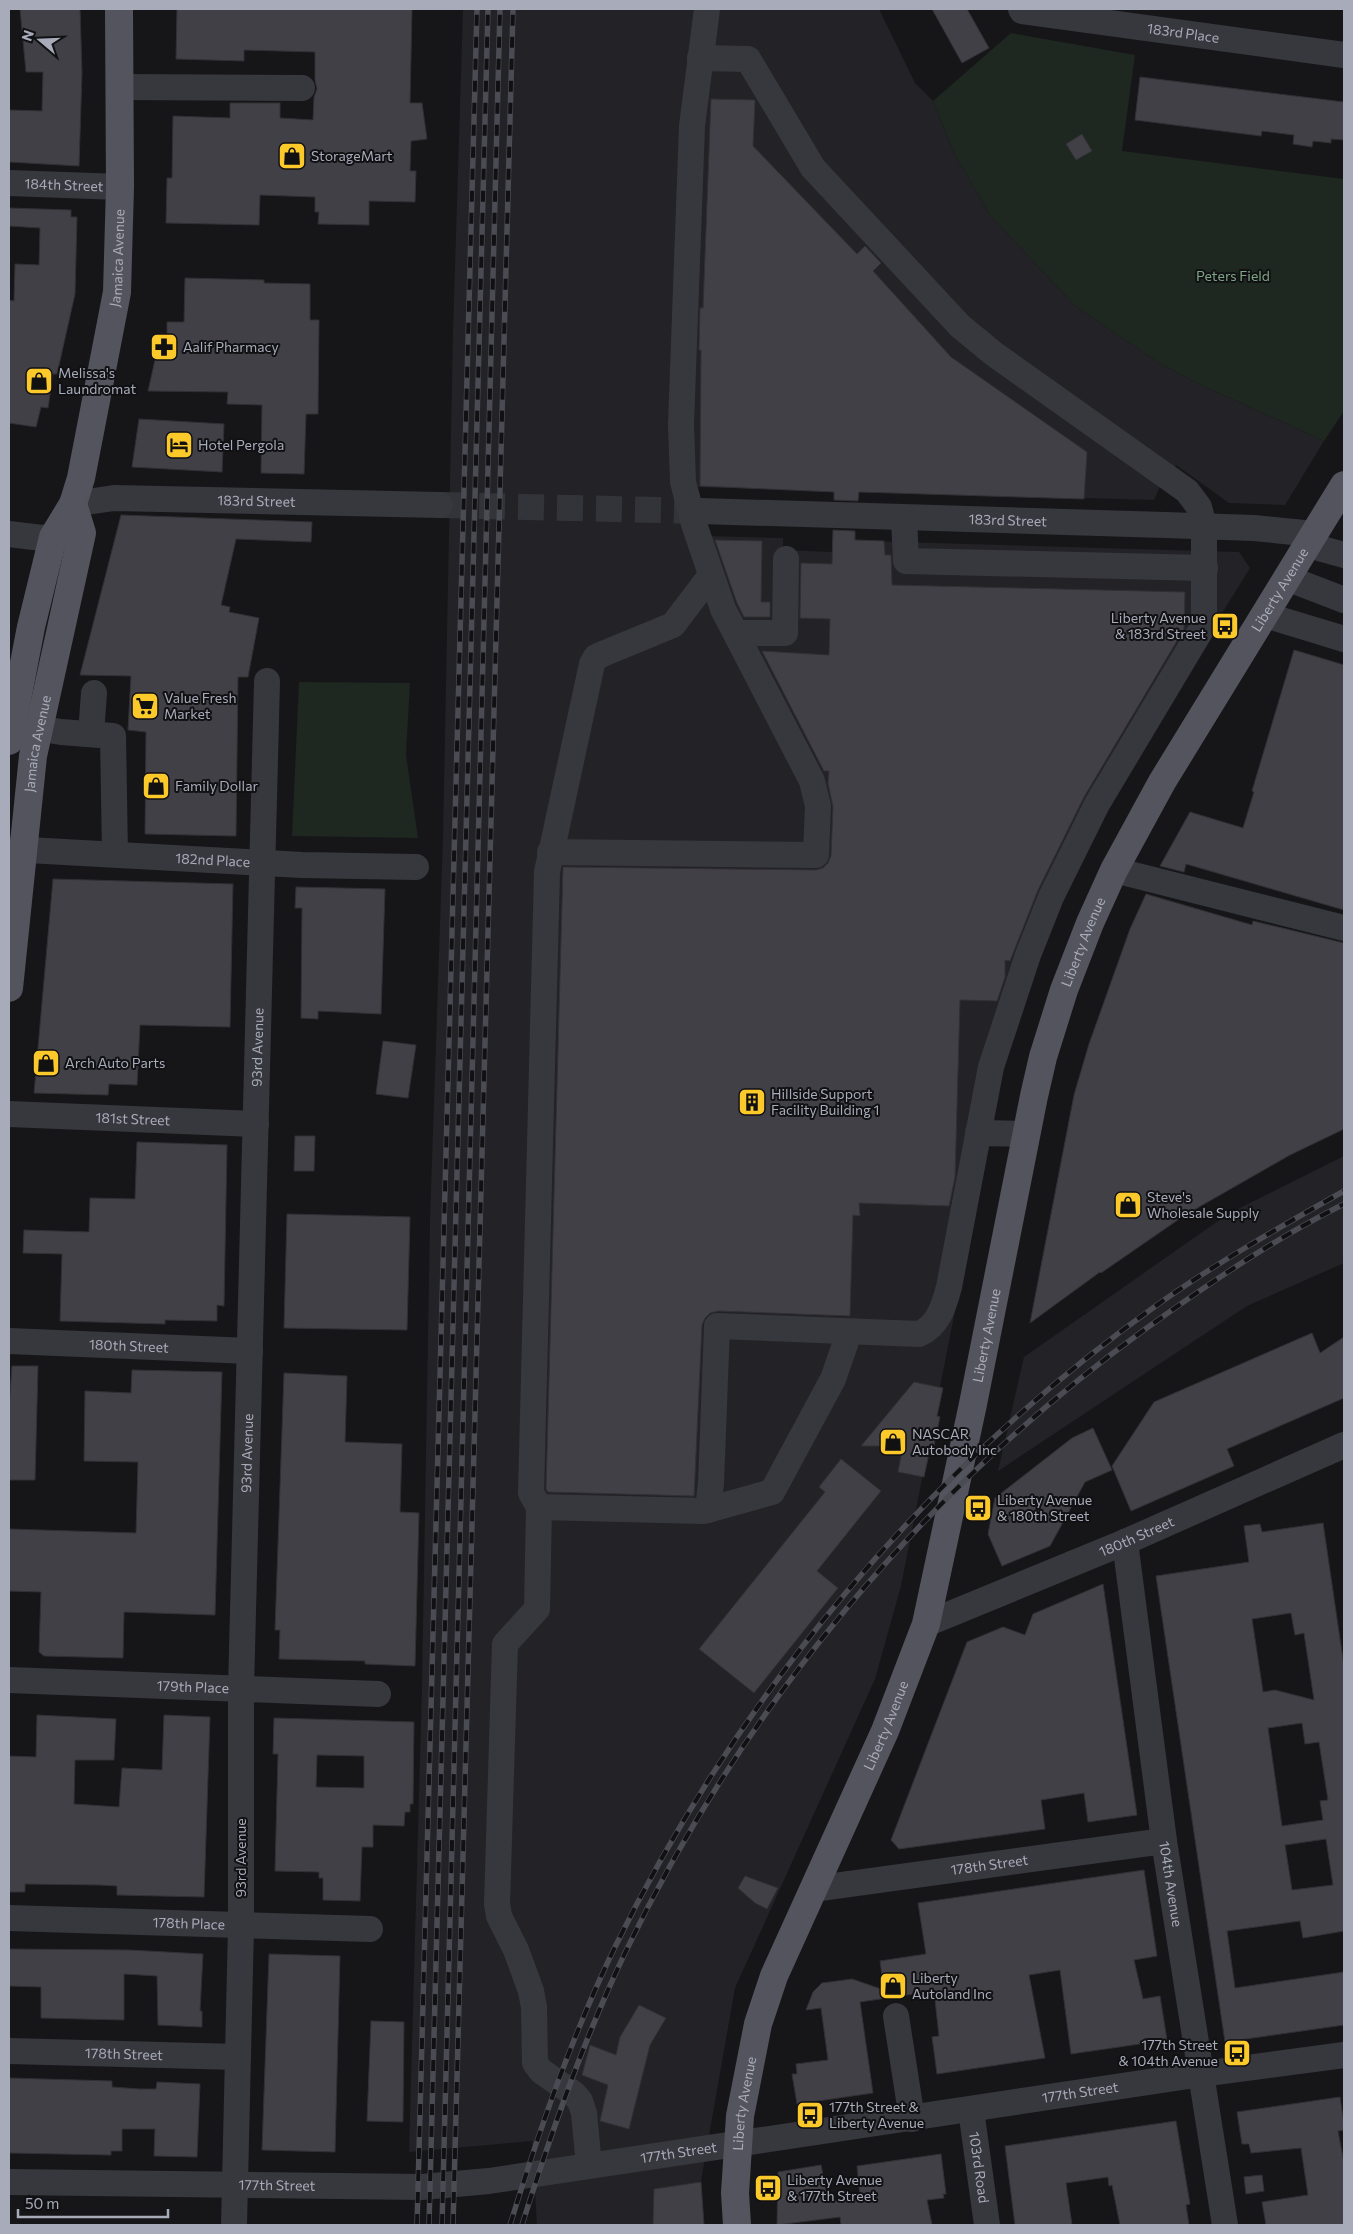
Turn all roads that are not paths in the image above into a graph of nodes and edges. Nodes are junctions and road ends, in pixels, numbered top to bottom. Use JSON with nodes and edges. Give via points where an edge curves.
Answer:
{"nodes":[{"id":1,"x":119,"y":9,"type":"edge"},
{"id":2,"x":707,"y":9,"type":"edge"},
{"id":3,"x":1021,"y":10,"type":"edge"},
{"id":4,"x":1344,"y":55,"type":"edge"},
{"id":5,"x":700,"y":58,"type":"junction"},
{"id":6,"x":121,"y":87,"type":"junction"},
{"id":7,"x":302,"y":88,"type":"dead end"},
{"id":8,"x":9,"y":183,"type":"edge"},
{"id":9,"x":110,"y":186,"type":"junction"},
{"id":10,"x":1344,"y":485,"type":"edge"},
{"id":11,"x":73,"y":504,"type":"junction"},
{"id":12,"x":440,"y":505,"type":"tunnel mouth"},
{"id":13,"x":700,"y":511,"type":"tunnel mouth"},
{"id":14,"x":904,"y":518,"type":"junction"},
{"id":15,"x":1204,"y":526,"type":"junction"},
{"id":16,"x":82,"y":533,"type":"junction"},
{"id":17,"x":9,"y":534,"type":"edge"},
{"id":18,"x":53,"y":537,"type":"junction"},
{"id":19,"x":1311,"y":540,"type":"junction"},
{"id":20,"x":1344,"y":555,"type":"edge"},
{"id":21,"x":786,"y":559,"type":"dead end"},
{"id":22,"x":1205,"y":568,"type":"junction"},
{"id":23,"x":711,"y":575,"type":"junction"},
{"id":24,"x":1287,"y":578,"type":"junction"},
{"id":25,"x":1344,"y":600,"type":"edge"},
{"id":26,"x":1265,"y":615,"type":"junction"},
{"id":27,"x":736,"y":633,"type":"junction"},
{"id":28,"x":1344,"y":639,"type":"edge"},
{"id":29,"x":267,"y":680,"type":"dead end"},
{"id":30,"x":94,"y":693,"type":"dead end"},
{"id":31,"x":38,"y":727,"type":"junction"},
{"id":32,"x":10,"y":730,"type":"edge"},
{"id":33,"x":91,"y":734,"type":"junction"},
{"id":34,"x":16,"y":849,"type":"edge"},
{"id":35,"x":550,"y":852,"type":"junction"},
{"id":36,"x":115,"y":854,"type":"junction"},
{"id":37,"x":262,"y":862,"type":"junction"},
{"id":38,"x":416,"y":867,"type":"dead end"},
{"id":39,"x":1114,"y":870,"type":"junction"},
{"id":40,"x":1344,"y":928,"type":"edge"},
{"id":41,"x":11,"y":947,"type":"edge"},
{"id":42,"x":9,"y":988,"type":"edge"},
{"id":43,"x":9,"y":1114,"type":"edge"},
{"id":44,"x":256,"y":1124,"type":"junction"},
{"id":45,"x":978,"y":1133,"type":"junction"},
{"id":46,"x":1026,"y":1134,"type":"junction"},
{"id":47,"x":849,"y":1333,"type":"junction"},
{"id":48,"x":9,"y":1341,"type":"edge"},
{"id":49,"x":250,"y":1351,"type":"junction"},
{"id":50,"x":1344,"y":1445,"type":"edge"},
{"id":51,"x":539,"y":1507,"type":"junction"},
{"id":52,"x":708,"y":1510,"type":"junction"},
{"id":53,"x":1125,"y":1542,"type":"junction"},
{"id":54,"x":926,"y":1624,"type":"junction"},
{"id":55,"x":9,"y":1680,"type":"edge"},
{"id":56,"x":241,"y":1689,"type":"junction"},
{"id":57,"x":378,"y":1694,"type":"dead end"},
{"id":58,"x":1164,"y":1841,"type":"junction"},
{"id":59,"x":813,"y":1889,"type":"junction"},
{"id":60,"x":9,"y":1918,"type":"edge"},
{"id":61,"x":240,"y":1927,"type":"junction"},
{"id":62,"x":370,"y":1929,"type":"dead end"},
{"id":63,"x":896,"y":2016,"type":"dead end"},
{"id":64,"x":9,"y":2051,"type":"edge"},
{"id":65,"x":1344,"y":2055,"type":"edge"},
{"id":66,"x":238,"y":2057,"type":"junction"},
{"id":67,"x":1202,"y":2074,"type":"junction"},
{"id":68,"x":971,"y":2110,"type":"junction"},
{"id":69,"x":912,"y":2119,"type":"junction"},
{"id":70,"x":737,"y":2144,"type":"junction"},
{"id":71,"x":589,"y":2166,"type":"junction"},
{"id":72,"x":9,"y":2182,"type":"edge"},
{"id":73,"x":235,"y":2186,"type":"junction"},
{"id":74,"x":234,"y":2225,"type":"edge"},
{"id":75,"x":737,"y":2225,"type":"edge"},
{"id":76,"x":987,"y":2225,"type":"edge"},
{"id":77,"x":1225,"y":2225,"type":"edge"}],
"edges":[{"from":1,"to":6,"type":"main road","name":"Jamaica Avenue"},
{"from":2,"to":5,"type":"street"},
{"from":3,"to":4,"type":"street","name":"183rd Place"},
{"from":5,"to":15,"type":"street","via":[[748,59],[813,168],[946,312],[994,354],[1180,485],[1199,506]]},
{"from":5,"to":23,"type":"street","via":[[692,126],[681,461],[690,510]]},
{"from":6,"to":7,"type":"street"},
{"from":6,"to":9,"type":"main road","name":"Jamaica Avenue"},
{"from":8,"to":9,"type":"street","name":"184th Street"},
{"from":9,"to":11,"type":"main road","name":"Jamaica Avenue","via":[[118,271],[114,313]]},
{"from":10,"to":19,"type":"main road","name":"Liberty Avenue"},
{"from":11,"to":12,"type":"street","name":"183rd Street","via":[[114,498]]},
{"from":11,"to":16,"type":"main road"},
{"from":11,"to":18,"type":"main road","name":"Jamaica Avenue"},
{"from":13,"to":14,"type":"street","name":"183rd Street"},
{"from":14,"to":15,"type":"street","name":"183rd Street"},
{"from":14,"to":22,"type":"street","via":[[906,561]]},
{"from":15,"to":19,"type":"street","name":"183rd Street"},
{"from":15,"to":22,"type":"street"},
{"from":16,"to":18,"type":"street"},
{"from":16,"to":31,"type":"main road","name":"Jamaica Avenue"},
{"from":17,"to":18,"type":"street"},
{"from":18,"to":32,"type":"main road","name":"Jamaica Avenue"},
{"from":19,"to":20,"type":"street","name":"183rd Street"},
{"from":19,"to":24,"type":"main road","name":"Liberty Avenue"},
{"from":21,"to":27,"type":"street","via":[[785,633]]},
{"from":22,"to":45,"type":"street","via":[[1204,625],[1097,804],[1040,925],[998,1044]]},
{"from":23,"to":27,"type":"street"},
{"from":23,"to":35,"type":"street","via":[[673,625],[605,653],[592,664]]},
{"from":24,"to":25,"type":"street"},
{"from":24,"to":26,"type":"main road","name":"Liberty Avenue"},
{"from":26,"to":28,"type":"street"},
{"from":26,"to":39,"type":"main road","name":"Liberty Avenue","via":[[1158,789]]},
{"from":27,"to":35,"type":"street","via":[[812,782],[818,806],[816,855]]},
{"from":29,"to":37,"type":"street","name":"93rd Avenue"},
{"from":30,"to":33,"type":"street"},
{"from":31,"to":32,"type":"street"},
{"from":31,"to":33,"type":"street"},
{"from":31,"to":34,"type":"main road","name":"Jamaica Avenue"},
{"from":33,"to":36,"type":"street","via":[[113,736]]},
{"from":34,"to":36,"type":"street","name":"182nd Place"},
{"from":34,"to":41,"type":"main road","name":"Jamaica Avenue"},
{"from":35,"to":51,"type":"street","via":[[546,888],[531,1493]]},
{"from":36,"to":37,"type":"street","name":"182nd Place"},
{"from":37,"to":38,"type":"street","name":"182nd Place"},
{"from":37,"to":44,"type":"street","name":"93rd Avenue"},
{"from":39,"to":40,"type":"street"},
{"from":39,"to":46,"type":"main road","name":"Liberty Avenue","via":[[1059,1006],[1043,1057]]},
{"from":41,"to":42,"type":"main road","name":"Jamaica Avenue"},
{"from":43,"to":44,"type":"street","name":"181st Street"},
{"from":44,"to":49,"type":"street","name":"93rd Avenue"},
{"from":45,"to":46,"type":"street"},
{"from":45,"to":47,"type":"street","via":[[949,1287],[937,1318],[919,1334]]},
{"from":46,"to":54,"type":"main road","name":"Liberty Avenue"},
{"from":47,"to":52,"type":"street","via":[[833,1379],[772,1492]]},
{"from":47,"to":52,"type":"street","via":[[717,1326]]},
{"from":48,"to":49,"type":"street","name":"180th Street"},
{"from":49,"to":56,"type":"street","name":"93rd Avenue"},
{"from":50,"to":53,"type":"street","name":"180th Street"},
{"from":51,"to":52,"type":"street"},
{"from":51,"to":71,"type":"street","via":[[537,1610],[505,1644],[497,1904],[531,1992],[535,2063],[580,2101]]},
{"from":53,"to":54,"type":"street","name":"180th Street"},
{"from":53,"to":58,"type":"street","name":"104th Avenue"},
{"from":54,"to":59,"type":"main road","name":"Liberty Avenue","via":[[885,1731]]},
{"from":55,"to":56,"type":"street","name":"179th Place"},
{"from":56,"to":57,"type":"street","name":"179th Place"},
{"from":56,"to":61,"type":"street","name":"93rd Avenue"},
{"from":58,"to":59,"type":"street","name":"178th Street"},
{"from":58,"to":67,"type":"street","name":"104th Avenue"},
{"from":59,"to":70,"type":"main road","name":"Liberty Avenue","via":[[774,1976],[758,2024]]},
{"from":60,"to":61,"type":"street","name":"178th Place"},
{"from":61,"to":62,"type":"street","name":"178th Place"},
{"from":61,"to":66,"type":"street","name":"93rd Avenue"},
{"from":63,"to":69,"type":"street"},
{"from":64,"to":66,"type":"street","name":"178th Street"},
{"from":65,"to":67,"type":"street","name":"177th Street"},
{"from":66,"to":73,"type":"street","name":"93rd Avenue"},
{"from":67,"to":68,"type":"street","name":"177th Street"},
{"from":67,"to":77,"type":"street","name":"104th Avenue"},
{"from":68,"to":69,"type":"street","name":"177th Street"},
{"from":68,"to":76,"type":"street","name":"103rd Road"},
{"from":69,"to":70,"type":"street","name":"177th Street"},
{"from":70,"to":71,"type":"street","name":"177th Street"},
{"from":70,"to":75,"type":"main road","name":"Liberty Avenue"},
{"from":71,"to":73,"type":"street","name":"177th Street","via":[[422,2187]]},
{"from":72,"to":73,"type":"street","name":"177th Street"},
{"from":73,"to":74,"type":"street","name":"93rd Avenue"}]}
